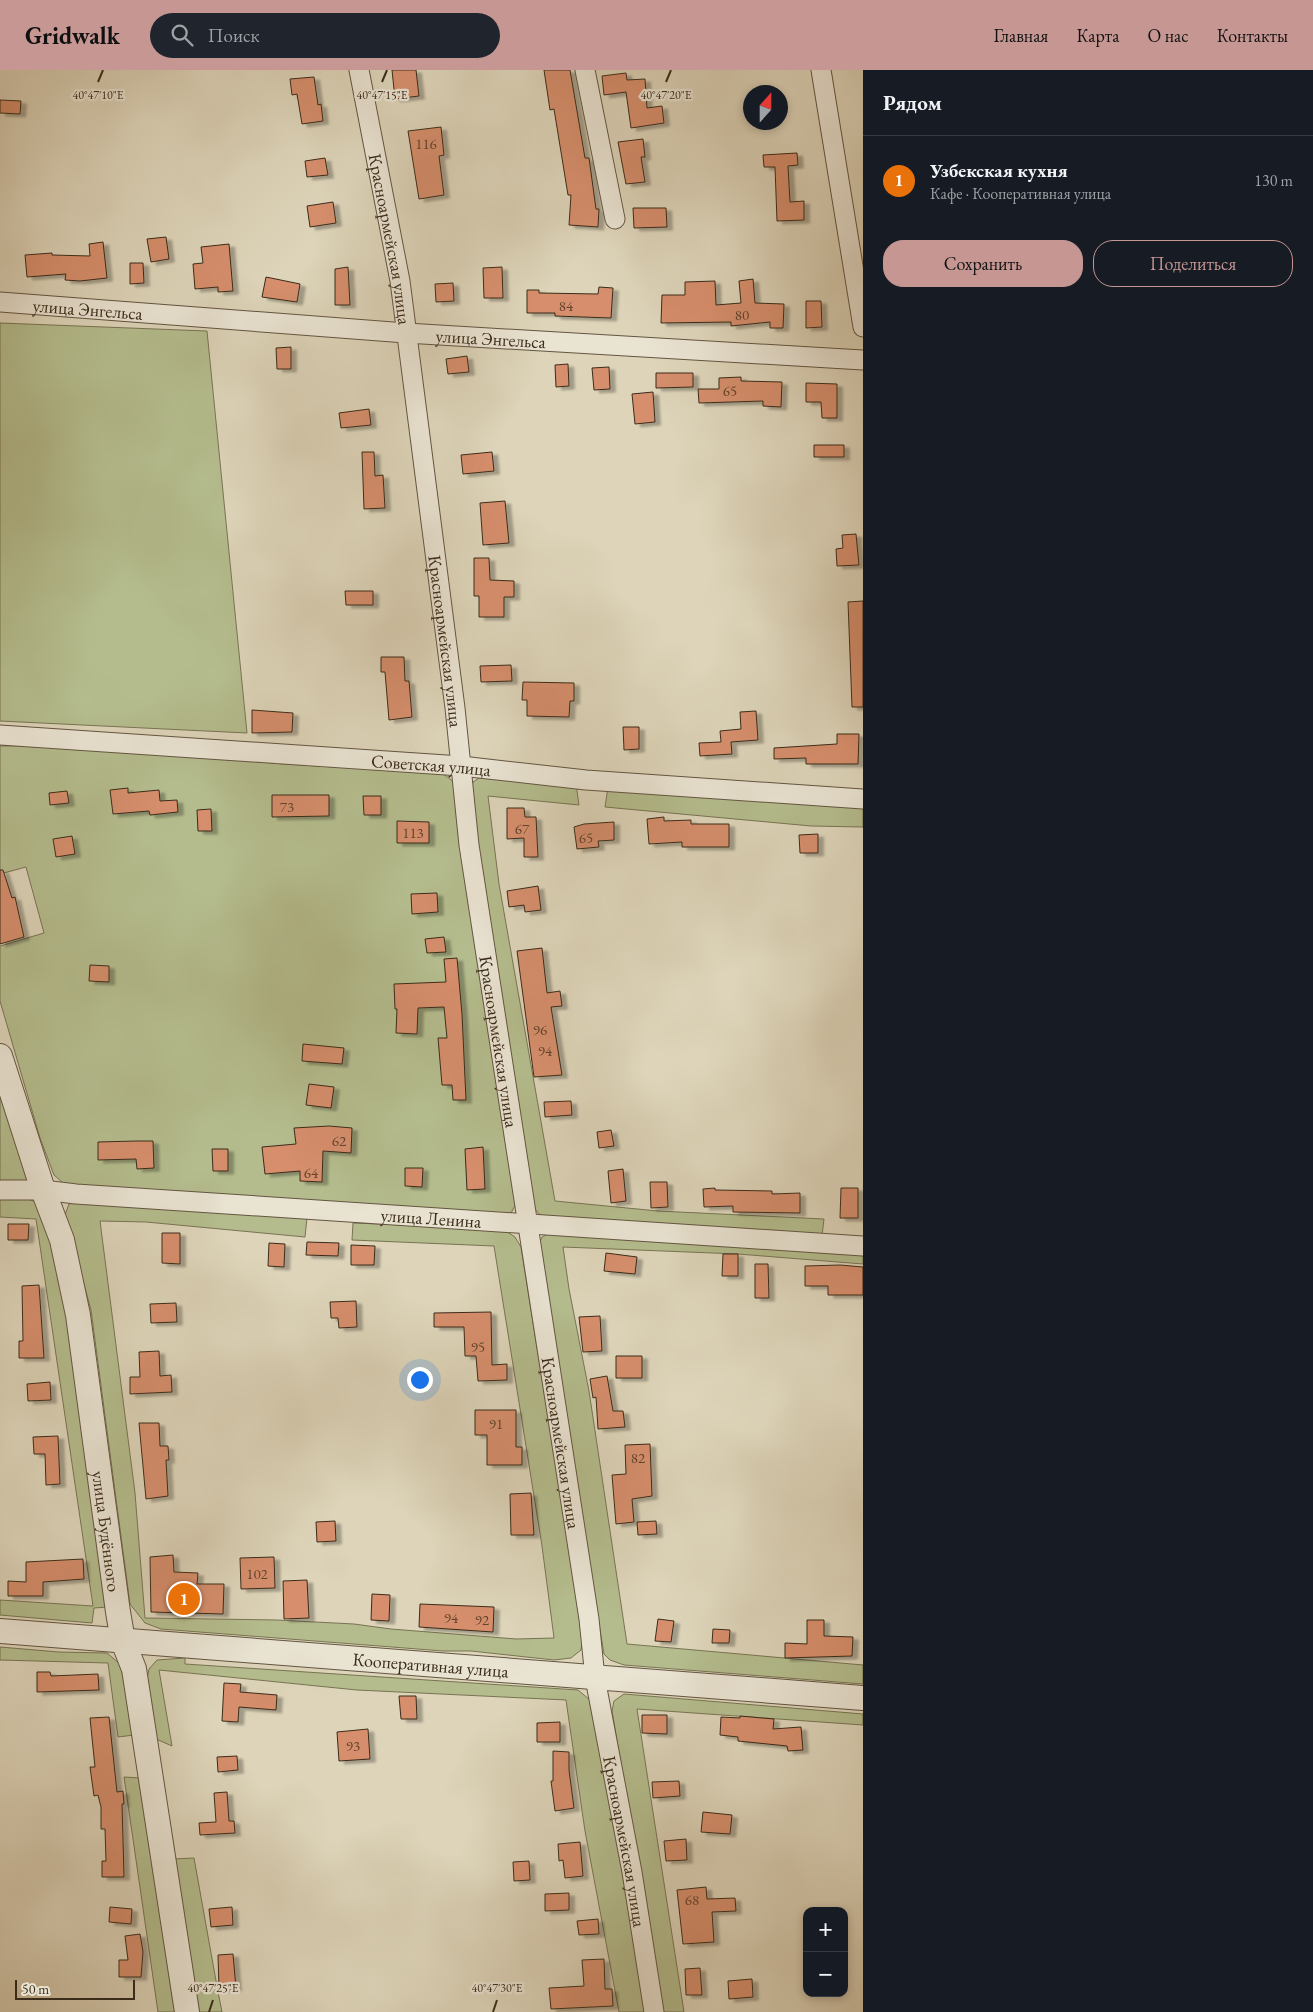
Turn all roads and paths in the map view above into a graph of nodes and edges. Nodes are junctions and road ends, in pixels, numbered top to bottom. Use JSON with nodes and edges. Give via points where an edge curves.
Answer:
{"nodes":[{"id":1,"x":360,"y":70,"type":"edge"},
{"id":2,"x":585,"y":70,"type":"edge"},
{"id":3,"x":821,"y":70,"type":"edge"},
{"id":4,"x":615,"y":219,"type":"dead end"},
{"id":5,"x":0,"y":302,"type":"edge"},
{"id":6,"x":863,"y":327,"type":"edge"},
{"id":7,"x":406,"y":333,"type":"junction"},
{"id":8,"x":863,"y":360,"type":"edge"},
{"id":9,"x":0,"y":735,"type":"edge"},
{"id":10,"x":461,"y":766,"type":"junction"},
{"id":11,"x":863,"y":798,"type":"edge"},
{"id":12,"x":0,"y":1056,"type":"edge"},
{"id":13,"x":0,"y":1190,"type":"edge"},
{"id":14,"x":43,"y":1190,"type":"junction"},
{"id":15,"x":527,"y":1224,"type":"junction"},
{"id":16,"x":863,"y":1246,"type":"edge"},
{"id":17,"x":0,"y":1631,"type":"edge"},
{"id":18,"x":123,"y":1641,"type":"junction"},
{"id":19,"x":595,"y":1678,"type":"junction"},
{"id":20,"x":863,"y":1698,"type":"edge"},
{"id":21,"x":187,"y":2012,"type":"edge"},
{"id":22,"x":654,"y":2012,"type":"edge"}],
"edges":[{"from":1,"to":7,"type":"street","name":"Красноармейская улица","via":[[400,281]]},
{"from":2,"to":4,"type":"street"},
{"from":3,"to":6,"type":"street"},
{"from":5,"to":7,"type":"street","name":"улица Энгельса"},
{"from":7,"to":8,"type":"street","name":"улица Энгельса"},
{"from":7,"to":10,"type":"street","name":"Красноармейская улица"},
{"from":9,"to":10,"type":"street","name":"Советская улица"},
{"from":10,"to":11,"type":"street","name":"Советская улица","via":[[586,780]]},
{"from":10,"to":15,"type":"street","name":"Красноармейская улица","via":[[469,845]]},
{"from":12,"to":14,"type":"street","name":"улица Будённого"},
{"from":13,"to":14,"type":"street","name":"улица Ленина"},
{"from":14,"to":15,"type":"street","name":"улица Ленина"},
{"from":14,"to":18,"type":"street","name":"улица Будённого","via":[[62,1240],[78,1315]]},
{"from":15,"to":16,"type":"street","name":"улица Ленина"},
{"from":15,"to":19,"type":"street","name":"Красноармейская улица","via":[[589,1619]]},
{"from":17,"to":18,"type":"street","name":"Кооперативная улица"},
{"from":18,"to":19,"type":"street","name":"Кооперативная улица"},
{"from":18,"to":21,"type":"street","name":"улица Будённого","via":[[134,1670]]},
{"from":19,"to":20,"type":"street","name":"Кооперативная улица"},
{"from":19,"to":22,"type":"street","name":"Красноармейская улица","via":[[631,1863]]}]}
